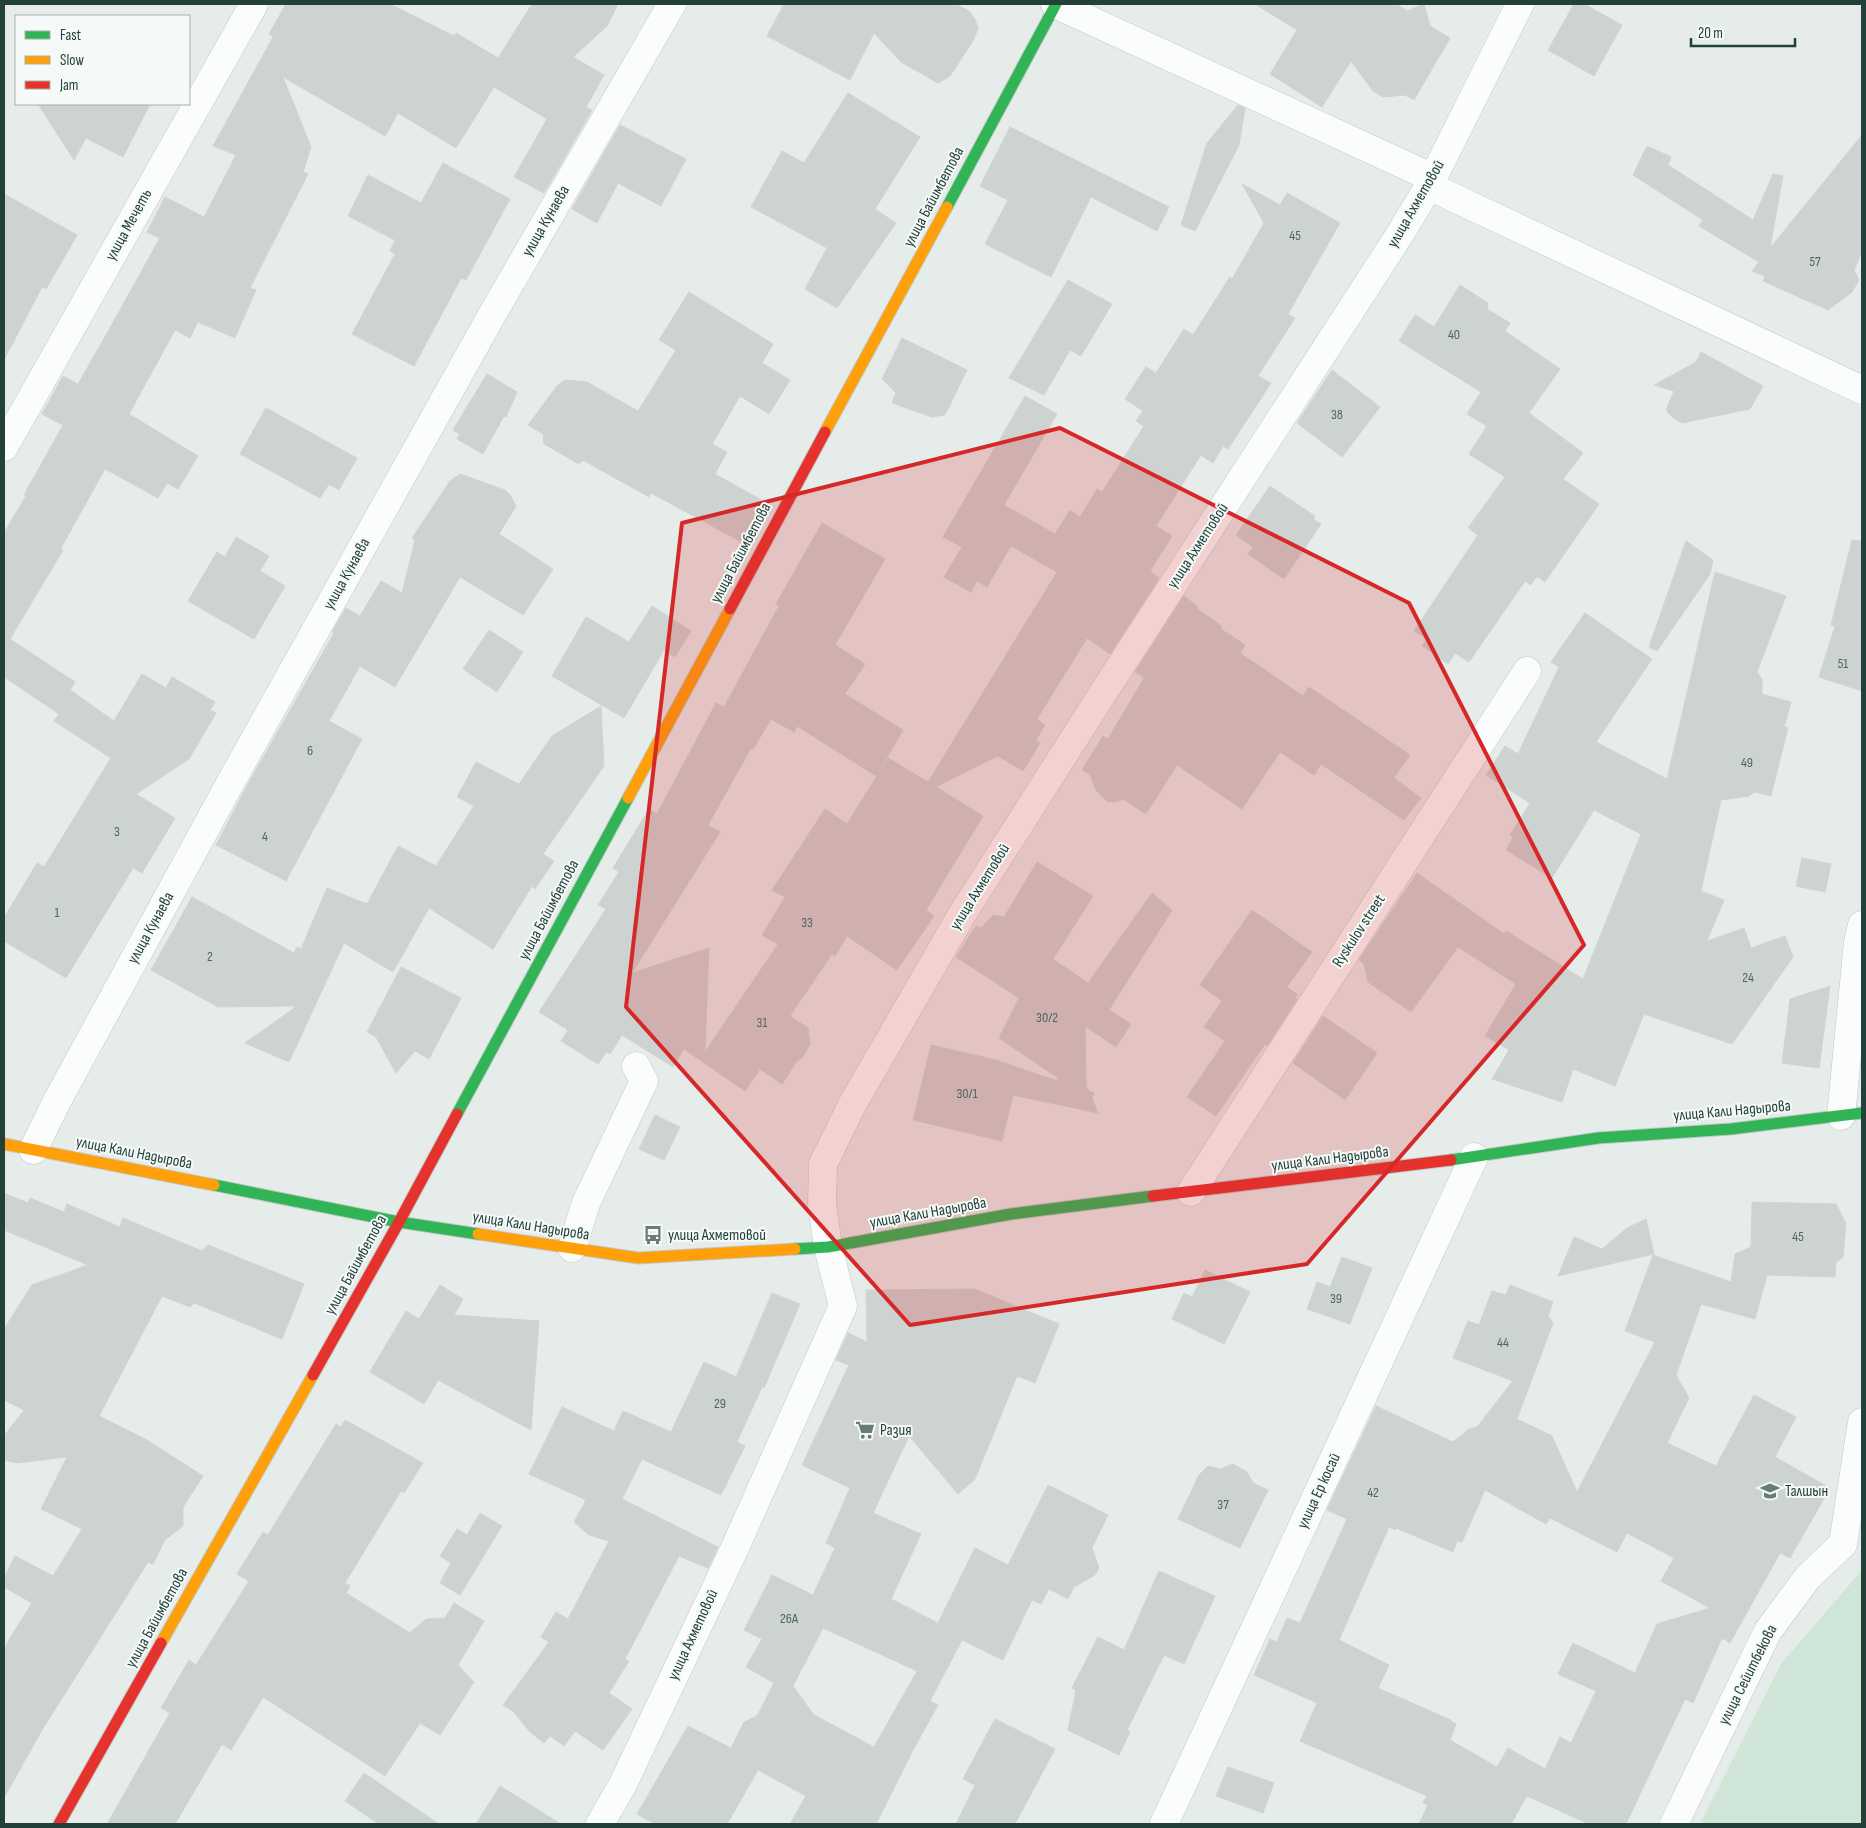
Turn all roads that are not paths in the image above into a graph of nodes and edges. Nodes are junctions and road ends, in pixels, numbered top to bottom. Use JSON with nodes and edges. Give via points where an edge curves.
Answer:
{"nodes":[{"id":1,"x":254,"y":4,"type":"edge"},
{"id":2,"x":672,"y":4,"type":"edge"},
{"id":3,"x":1056,"y":4,"type":"edge"},
{"id":4,"x":1520,"y":4,"type":"edge"},
{"id":5,"x":1431,"y":182,"type":"junction"},
{"id":6,"x":1862,"y":390,"type":"edge"},
{"id":7,"x":4,"y":446,"type":"edge"},
{"id":8,"x":1527,"y":671,"type":"dead end"},
{"id":9,"x":1862,"y":925,"type":"edge"},
{"id":10,"x":636,"y":1066,"type":"dead end"},
{"id":11,"x":1852,"y":1114,"type":"edge"},
{"id":12,"x":4,"y":1144,"type":"edge"},
{"id":13,"x":33,"y":1150,"type":"junction"},
{"id":14,"x":1474,"y":1157,"type":"junction"},
{"id":15,"x":1191,"y":1192,"type":"junction"},
{"id":16,"x":399,"y":1222,"type":"junction"},
{"id":17,"x":828,"y":1247,"type":"junction"},
{"id":18,"x":572,"y":1248,"type":"junction"},
{"id":19,"x":1862,"y":1422,"type":"edge"},
{"id":20,"x":1853,"y":1545,"type":"edge"},
{"id":21,"x":58,"y":1824,"type":"edge"},
{"id":22,"x":600,"y":1824,"type":"edge"},
{"id":23,"x":1164,"y":1824,"type":"edge"},
{"id":24,"x":1674,"y":1824,"type":"edge"}],
"edges":[{"from":1,"to":7,"type":"street","name":"улица Мечеть"},
{"from":2,"to":13,"type":"street","name":"улица Кунаева","via":[[493,312],[238,770]]},
{"from":3,"to":5,"type":"street"},
{"from":3,"to":16,"type":"street","name":"улица Байимбетова"},
{"from":4,"to":5,"type":"street","name":"улица Ахметовой"},
{"from":5,"to":6,"type":"street"},
{"from":5,"to":17,"type":"street","name":"улица Ахметовой","via":[[961,916],[853,1103],[823,1164],[822,1204]]},
{"from":8,"to":15,"type":"street","name":"Ryskulov street"},
{"from":9,"to":11,"type":"street","via":[[1858,942]]},
{"from":10,"to":18,"type":"street","via":[[644,1081],[586,1202]]},
{"from":11,"to":14,"type":"street","name":"улица Кали Надырова","via":[[1731,1129],[1598,1138]]},
{"from":12,"to":13,"type":"street","name":"улица Кали Надырова"},
{"from":13,"to":16,"type":"street","name":"улица Кали Надырова"},
{"from":14,"to":15,"type":"street","name":"улица Кали Надырова"},
{"from":14,"to":23,"type":"street","name":"улица Ер косай"},
{"from":15,"to":17,"type":"street","name":"улица Кали Надырова","via":[[1011,1214]]},
{"from":16,"to":18,"type":"street","name":"улица Кали Надырова"},
{"from":16,"to":21,"type":"street","name":"улица Байимбетова"},
{"from":17,"to":18,"type":"street","name":"улица Кали Надырова","via":[[638,1258]]},
{"from":17,"to":22,"type":"street","name":"улица Ахметовой","via":[[843,1306],[729,1561],[623,1784]]},
{"from":19,"to":20,"type":"street","name":"улица Сейитбекова"},
{"from":20,"to":24,"type":"street","name":"улица Сейитбекова","via":[[1808,1577],[1768,1631]]}]}
